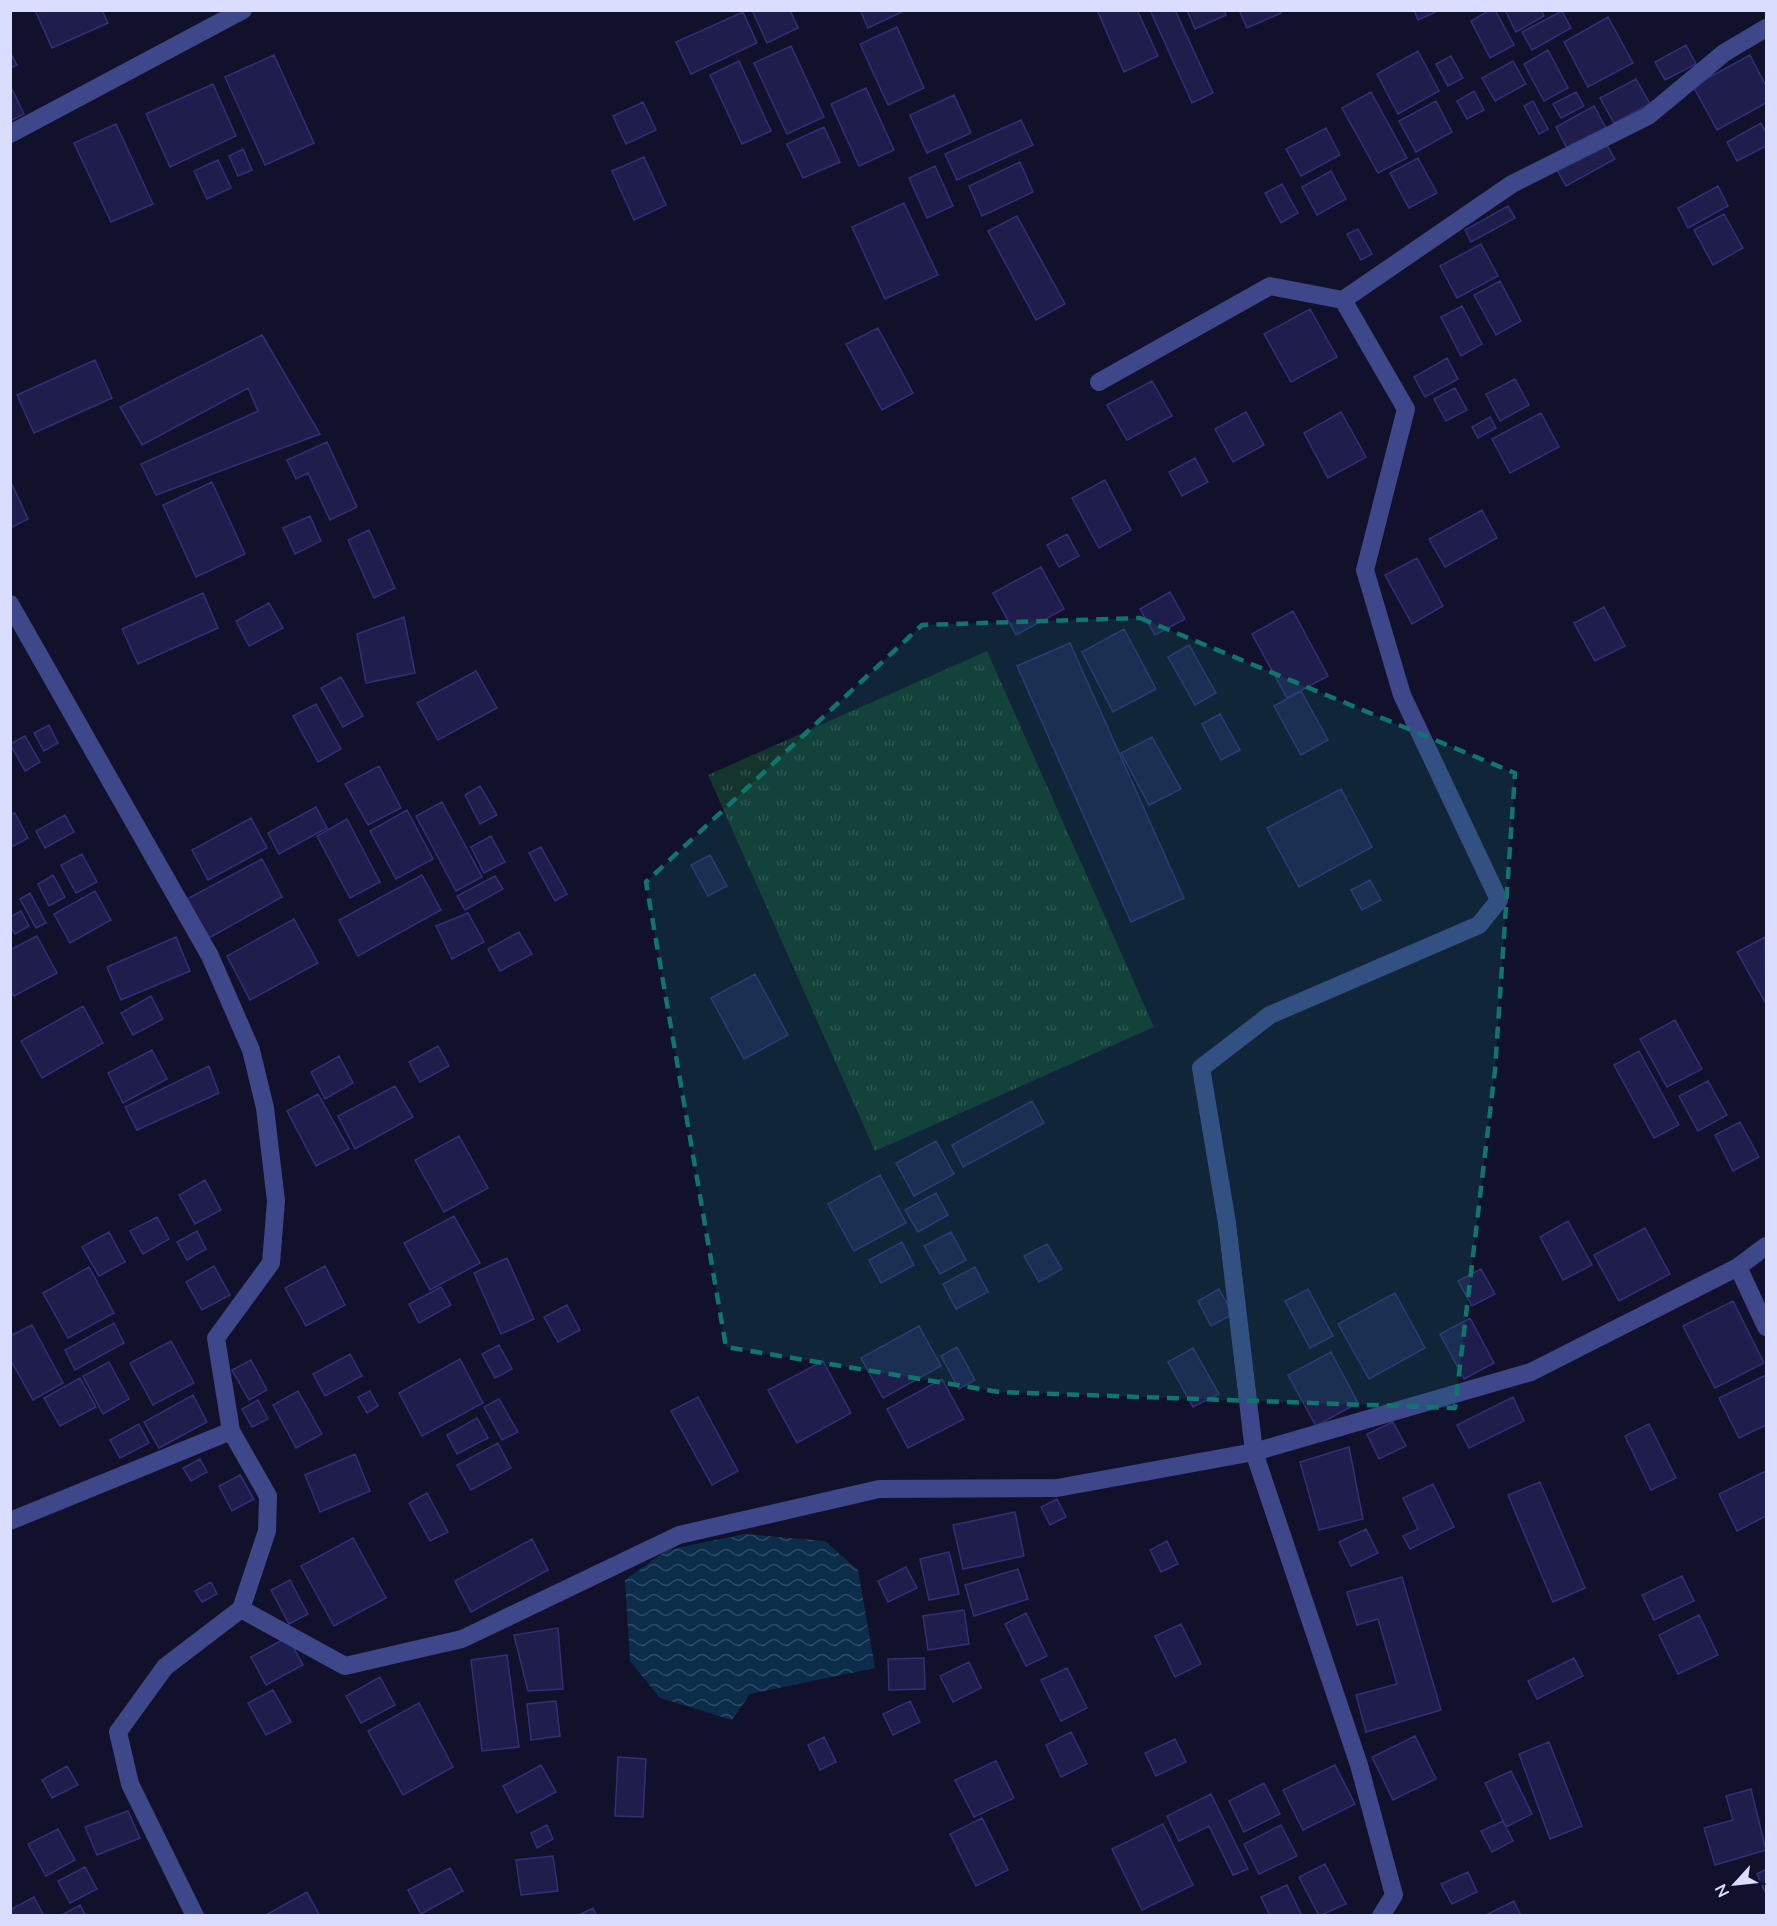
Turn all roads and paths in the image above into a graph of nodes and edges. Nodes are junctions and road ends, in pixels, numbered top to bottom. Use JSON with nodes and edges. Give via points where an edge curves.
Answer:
{"nodes":[{"id":1,"x":243,"y":10,"type":"edge"},
{"id":2,"x":1767,"y":28,"type":"edge"},
{"id":3,"x":10,"y":134,"type":"edge"},
{"id":4,"x":1342,"y":300,"type":"junction"},
{"id":5,"x":1099,"y":382,"type":"dead end"},
{"id":6,"x":10,"y":604,"type":"edge"},
{"id":7,"x":1767,"y":1246,"type":"edge"},
{"id":8,"x":1738,"y":1266,"type":"junction"},
{"id":9,"x":1767,"y":1327,"type":"edge"},
{"id":10,"x":231,"y":1431,"type":"junction"},
{"id":11,"x":1254,"y":1452,"type":"junction"},
{"id":12,"x":10,"y":1521,"type":"edge"},
{"id":13,"x":241,"y":1610,"type":"junction"},
{"id":14,"x":195,"y":1916,"type":"edge"},
{"id":15,"x":1381,"y":1916,"type":"edge"}],
"edges":[{"from":1,"to":3,"type":"street"},
{"from":2,"to":4,"type":"street","via":[[1724,52],[1648,116],[1512,184]]},
{"from":4,"to":5,"type":"street","via":[[1270,286]]},
{"from":4,"to":11,"type":"street","via":[[1406,409],[1365,570],[1402,695],[1499,900],[1479,925],[1270,1015],[1201,1068],[1227,1223]]},
{"from":6,"to":10,"type":"street","via":[[210,956],[250,1050],[265,1108],[276,1201],[271,1263],[216,1338]]},
{"from":7,"to":8,"type":"street"},
{"from":8,"to":9,"type":"street"},
{"from":8,"to":11,"type":"street","via":[[1531,1371]]},
{"from":10,"to":12,"type":"street"},
{"from":10,"to":13,"type":"street","via":[[268,1496],[267,1531]]},
{"from":11,"to":13,"type":"street","via":[[1058,1488],[879,1489],[680,1534],[462,1639],[345,1666]]},
{"from":11,"to":15,"type":"street","via":[[1359,1765],[1394,1895]]},
{"from":13,"to":14,"type":"street","via":[[165,1667],[118,1732],[130,1784]]}]}
